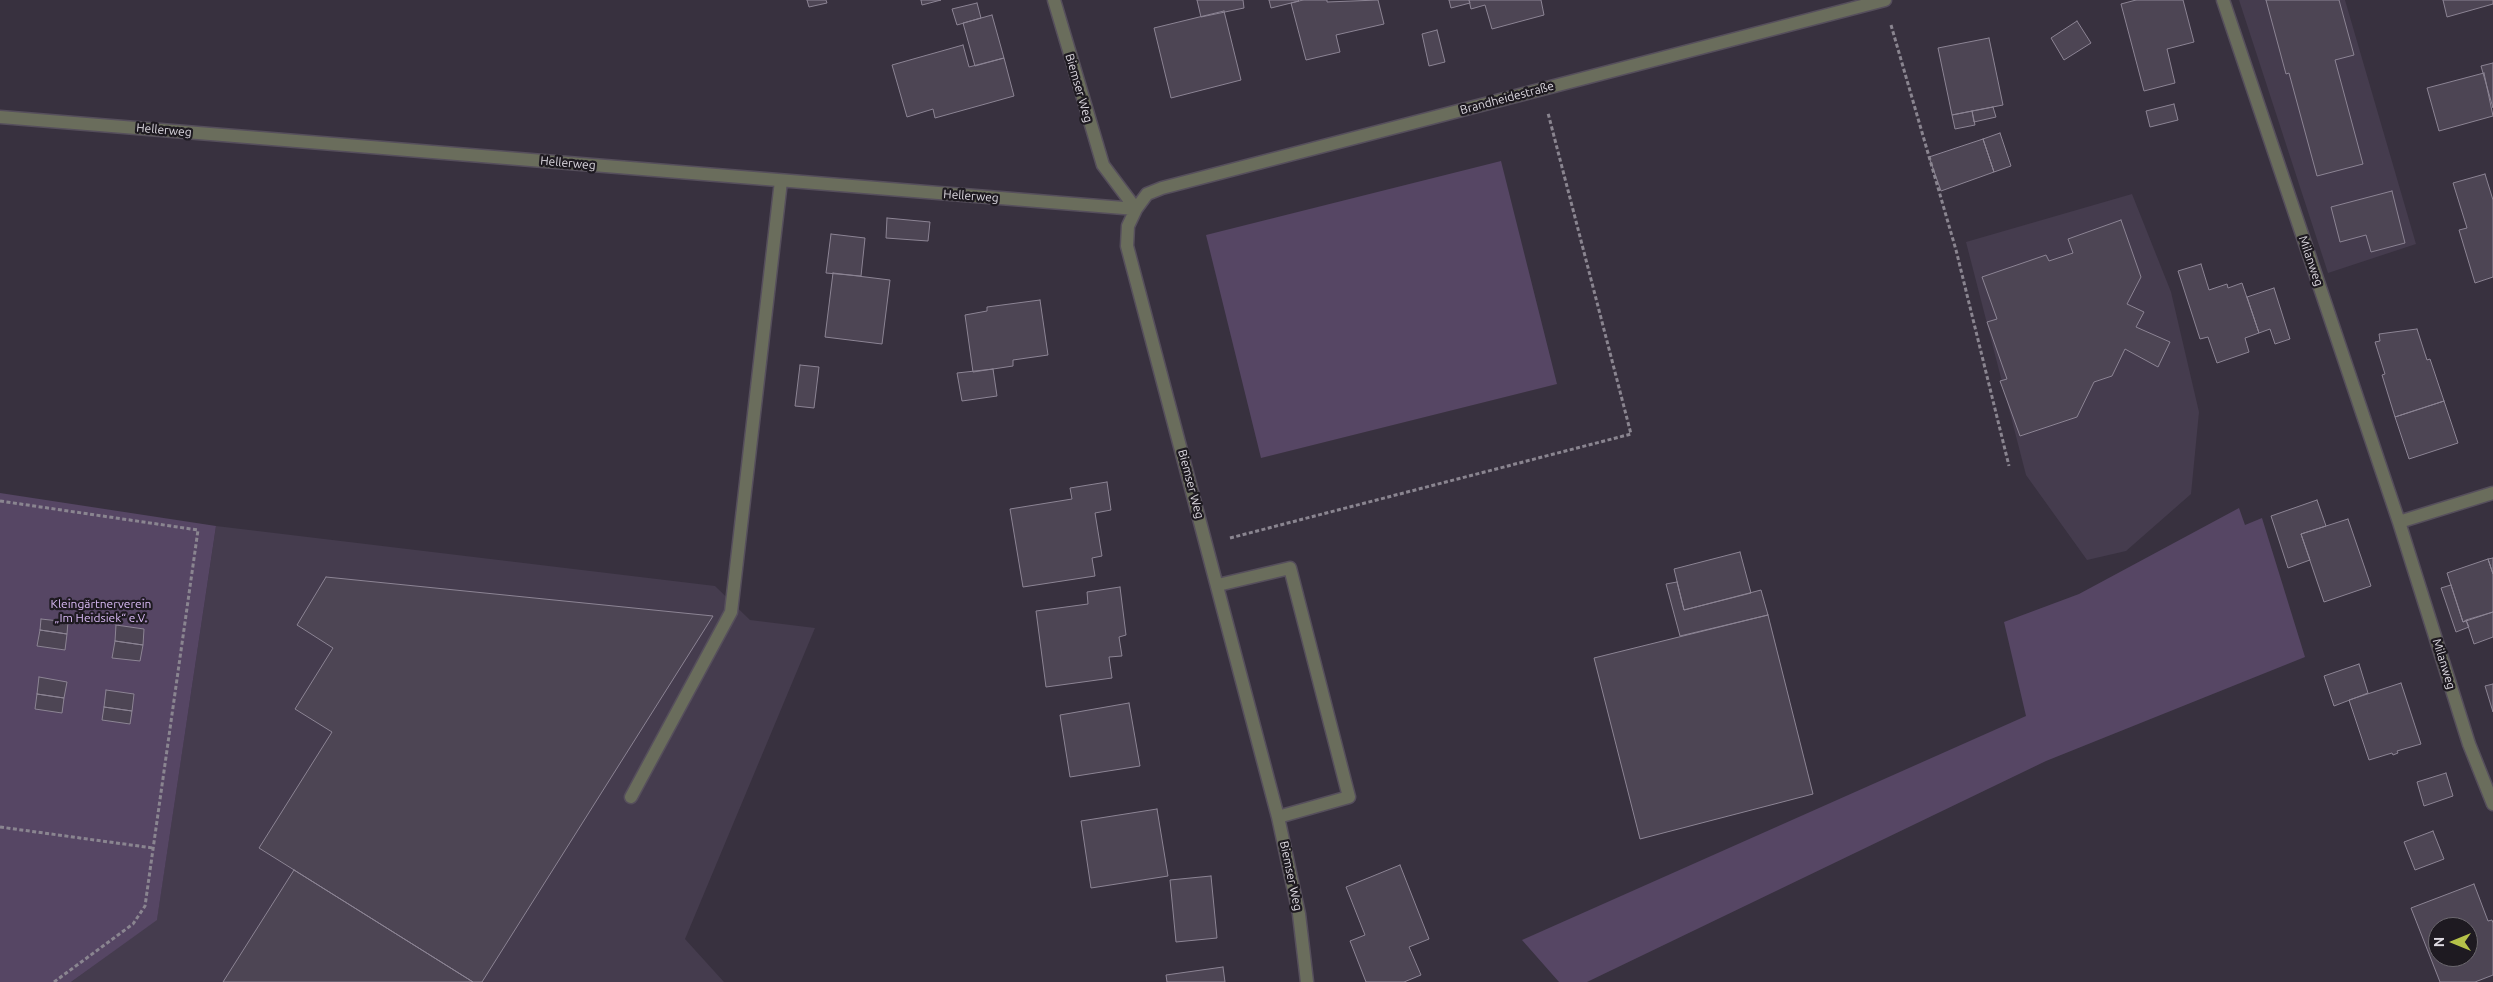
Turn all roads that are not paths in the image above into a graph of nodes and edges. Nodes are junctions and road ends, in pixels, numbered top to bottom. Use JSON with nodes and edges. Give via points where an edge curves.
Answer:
{"nodes":[{"id":1,"x":1054,"y":0,"type":"edge"},
{"id":2,"x":1884,"y":0,"type":"edge"},
{"id":3,"x":2223,"y":0,"type":"edge"},
{"id":4,"x":0,"y":117,"type":"edge"},
{"id":5,"x":781,"y":181,"type":"junction"},
{"id":6,"x":1136,"y":209,"type":"junction"},
{"id":7,"x":2493,"y":493,"type":"edge"},
{"id":8,"x":2399,"y":522,"type":"junction"},
{"id":9,"x":1218,"y":585,"type":"junction"},
{"id":10,"x":631,"y":797,"type":"dead end"},
{"id":11,"x":2493,"y":804,"type":"edge"},
{"id":12,"x":1278,"y":817,"type":"junction"},
{"id":13,"x":1307,"y":982,"type":"edge"}],
"edges":[{"from":1,"to":6,"type":"street","name":"Biemser Weg","via":[[1103,165]]},
{"from":2,"to":6,"type":"street","name":"Brandheidestraße","via":[[1162,188],[1147,194]]},
{"from":3,"to":8,"type":"street","name":"Milanweg"},
{"from":4,"to":5,"type":"street","name":"Hellerweg"},
{"from":5,"to":6,"type":"street","name":"Hellerweg"},
{"from":5,"to":10,"type":"street","via":[[731,612]]},
{"from":6,"to":9,"type":"street","name":"Biemser Weg","via":[[1128,226],[1127,246]]},
{"from":7,"to":8,"type":"street"},
{"from":8,"to":11,"type":"street","name":"Milanweg","via":[[2469,744]]},
{"from":9,"to":12,"type":"street","name":"Biemser Weg"},
{"from":9,"to":12,"type":"street","via":[[1290,568],[1348,797]]},
{"from":12,"to":13,"type":"street","name":"Biemser Weg","via":[[1299,914]]}]}
